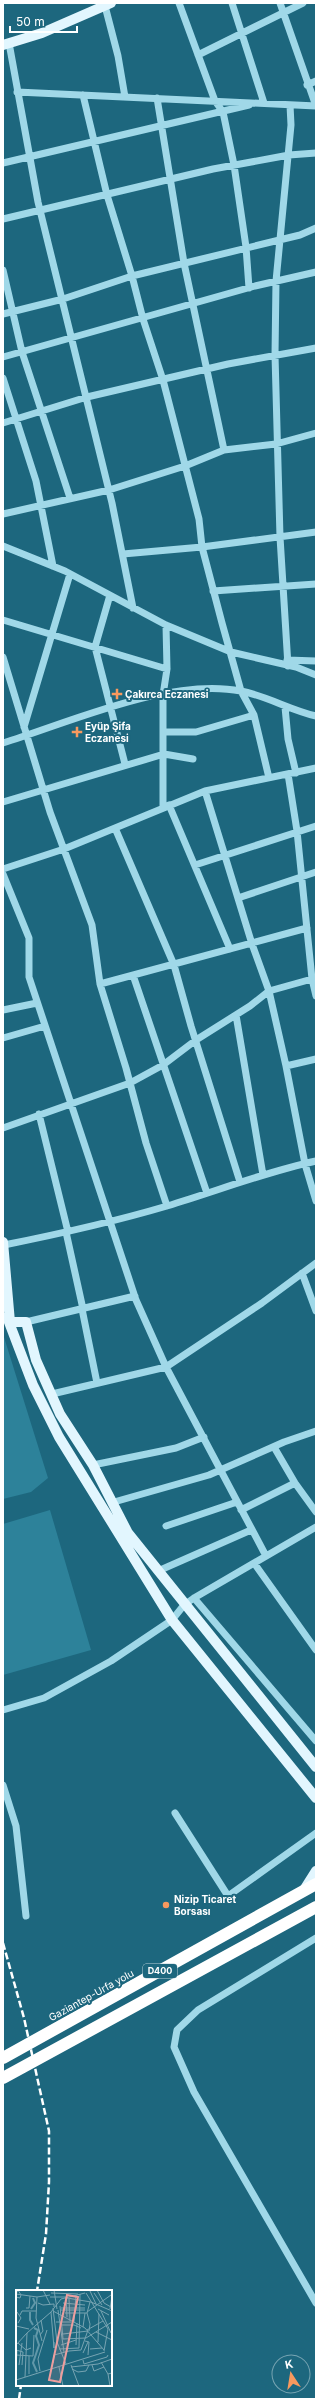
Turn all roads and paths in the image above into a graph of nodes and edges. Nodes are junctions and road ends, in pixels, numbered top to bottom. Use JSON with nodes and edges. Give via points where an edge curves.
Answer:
{"nodes":[{"id":1,"x":178,"y":3,"type":"edge"},
{"id":2,"x":232,"y":3,"type":"edge"},
{"id":3,"x":280,"y":3,"type":"edge"},
{"id":4,"x":304,"y":3,"type":"edge"},
{"id":5,"x":108,"y":4,"type":"edge"},
{"id":6,"x":283,"y":13,"type":"junction"},
{"id":7,"x":241,"y":34,"type":"junction"},
{"id":8,"x":5,"y":44,"type":"edge"},
{"id":9,"x":198,"y":55,"type":"junction"},
{"id":10,"x":316,"y":80,"type":"edge"},
{"id":11,"x":307,"y":85,"type":"junction"},
{"id":12,"x":17,"y":92,"type":"junction"},
{"id":13,"x":83,"y":95,"type":"junction"},
{"id":14,"x":125,"y":97,"type":"junction"},
{"id":15,"x":157,"y":98,"type":"junction"},
{"id":16,"x":215,"y":101,"type":"junction"},
{"id":17,"x":255,"y":103,"type":"junction"},
{"id":18,"x":264,"y":103,"type":"junction"},
{"id":19,"x":290,"y":105,"type":"junction"},
{"id":20,"x":316,"y":106,"type":"edge"},
{"id":21,"x":223,"y":112,"type":"junction"},
{"id":22,"x":161,"y":127,"type":"junction"},
{"id":23,"x":95,"y":143,"type":"junction"},
{"id":24,"x":316,"y":153,"type":"edge"},
{"id":25,"x":288,"y":155,"type":"junction"},
{"id":26,"x":29,"y":157,"type":"junction"},
{"id":27,"x":3,"y":163,"type":"edge"},
{"id":28,"x":234,"y":165,"type":"junction"},
{"id":29,"x":168,"y":180,"type":"junction"},
{"id":30,"x":107,"y":195,"type":"junction"},
{"id":31,"x":40,"y":211,"type":"junction"},
{"id":32,"x":3,"y":219,"type":"edge"},
{"id":33,"x":316,"y":228,"type":"edge"},
{"id":34,"x":280,"y":239,"type":"junction"},
{"id":35,"x":246,"y":248,"type":"junction"},
{"id":36,"x":184,"y":263,"type":"junction"},
{"id":37,"x":3,"y":270,"type":"edge"},
{"id":38,"x":316,"y":272,"type":"edge"},
{"id":39,"x":132,"y":276,"type":"junction"},
{"id":40,"x":276,"y":281,"type":"junction"},
{"id":41,"x":249,"y":288,"type":"junction"},
{"id":42,"x":62,"y":299,"type":"junction"},
{"id":43,"x":192,"y":304,"type":"junction"},
{"id":44,"x":14,"y":312,"type":"junction"},
{"id":45,"x":3,"y":314,"type":"edge"},
{"id":46,"x":143,"y":319,"type":"junction"},
{"id":47,"x":73,"y":339,"type":"junction"},
{"id":48,"x":316,"y":348,"type":"edge"},
{"id":49,"x":22,"y":352,"type":"junction"},
{"id":50,"x":275,"y":355,"type":"junction"},
{"id":51,"x":3,"y":357,"type":"edge"},
{"id":52,"x":205,"y":369,"type":"junction"},
{"id":53,"x":3,"y":378,"type":"edge"},
{"id":54,"x":163,"y":380,"type":"junction"},
{"id":55,"x":87,"y":397,"type":"junction"},
{"id":56,"x":41,"y":412,"type":"junction"},
{"id":57,"x":16,"y":419,"type":"junction"},
{"id":58,"x":3,"y":423,"type":"edge"},
{"id":59,"x":316,"y":433,"type":"edge"},
{"id":60,"x":276,"y":444,"type":"junction"},
{"id":61,"x":224,"y":450,"type":"junction"},
{"id":62,"x":185,"y":466,"type":"junction"},
{"id":63,"x":109,"y":490,"type":"junction"},
{"id":64,"x":70,"y":498,"type":"junction"},
{"id":65,"x":41,"y":505,"type":"junction"},
{"id":66,"x":3,"y":514,"type":"edge"},
{"id":67,"x":316,"y":532,"type":"edge"},
{"id":68,"x":280,"y":537,"type":"junction"},
{"id":69,"x":3,"y":546,"type":"edge"},
{"id":70,"x":202,"y":547,"type":"junction"},
{"id":71,"x":123,"y":554,"type":"junction"},
{"id":72,"x":53,"y":566,"type":"junction"},
{"id":73,"x":70,"y":574,"type":"junction"},
{"id":74,"x":316,"y":584,"type":"edge"},
{"id":75,"x":282,"y":585,"type":"junction"},
{"id":76,"x":214,"y":591,"type":"junction"},
{"id":77,"x":110,"y":596,"type":"junction"},
{"id":78,"x":133,"y":608,"type":"junction"},
{"id":79,"x":3,"y":620,"type":"edge"},
{"id":80,"x":166,"y":625,"type":"junction"},
{"id":81,"x":52,"y":634,"type":"junction"},
{"id":82,"x":95,"y":647,"type":"junction"},
{"id":83,"x":231,"y":652,"type":"junction"},
{"id":84,"x":3,"y":657,"type":"edge"},
{"id":85,"x":316,"y":661,"type":"edge"},
{"id":86,"x":288,"y":663,"type":"junction"},
{"id":87,"x":167,"y":669,"type":"junction"},
{"id":88,"x":316,"y":675,"type":"edge"},
{"id":89,"x":6,"y":681,"type":"edge"},
{"id":90,"x":241,"y":691,"type":"junction"},
{"id":91,"x":163,"y":695,"type":"junction"},
{"id":92,"x":285,"y":706,"type":"junction"},
{"id":93,"x":111,"y":707,"type":"junction"},
{"id":94,"x":254,"y":715,"type":"junction"},
{"id":95,"x":316,"y":716,"type":"edge"},
{"id":96,"x":24,"y":728,"type":"junction"},
{"id":97,"x":163,"y":732,"type":"junction"},
{"id":98,"x":27,"y":736,"type":"junction"},
{"id":99,"x":3,"y":743,"type":"edge"},
{"id":100,"x":164,"y":754,"type":"junction"},
{"id":101,"x":193,"y":759,"type":"dead end"},
{"id":102,"x":126,"y":764,"type":"junction"},
{"id":103,"x":316,"y":768,"type":"edge"},
{"id":104,"x":296,"y":773,"type":"junction"},
{"id":105,"x":288,"y":774,"type":"junction"},
{"id":106,"x":269,"y":778,"type":"junction"},
{"id":107,"x":43,"y":790,"type":"junction"},
{"id":108,"x":205,"y":791,"type":"junction"},
{"id":109,"x":3,"y":802,"type":"edge"},
{"id":110,"x":166,"y":807,"type":"junction"},
{"id":111,"x":316,"y":826,"type":"edge"},
{"id":112,"x":115,"y":828,"type":"junction"},
{"id":113,"x":296,"y":831,"type":"junction"},
{"id":114,"x":64,"y":849,"type":"junction"},
{"id":115,"x":225,"y":855,"type":"junction"},
{"id":116,"x":195,"y":865,"type":"junction"},
{"id":117,"x":3,"y":869,"type":"edge"},
{"id":118,"x":316,"y":872,"type":"edge"},
{"id":119,"x":3,"y":874,"type":"edge"},
{"id":120,"x":302,"y":877,"type":"junction"},
{"id":121,"x":238,"y":898,"type":"junction"},
{"id":122,"x":307,"y":928,"type":"junction"},
{"id":123,"x":252,"y":944,"type":"junction"},
{"id":124,"x":230,"y":949,"type":"junction"},
{"id":125,"x":174,"y":965,"type":"junction"},
{"id":126,"x":133,"y":975,"type":"junction"},
{"id":127,"x":314,"y":980,"type":"edge"},
{"id":128,"x":100,"y":984,"type":"junction"},
{"id":129,"x":269,"y":991,"type":"junction"},
{"id":130,"x":316,"y":996,"type":"edge"},
{"id":131,"x":37,"y":1003,"type":"junction"},
{"id":132,"x":3,"y":1010,"type":"edge"},
{"id":133,"x":236,"y":1015,"type":"junction"},
{"id":134,"x":45,"y":1026,"type":"junction"},
{"id":135,"x":3,"y":1038,"type":"edge"},
{"id":136,"x":196,"y":1040,"type":"junction"},
{"id":137,"x":316,"y":1059,"type":"edge"},
{"id":138,"x":163,"y":1065,"type":"junction"},
{"id":139,"x":286,"y":1066,"type":"junction"},
{"id":140,"x":130,"y":1083,"type":"junction"},
{"id":141,"x":72,"y":1104,"type":"junction"},
{"id":142,"x":39,"y":1114,"type":"junction"},
{"id":143,"x":3,"y":1128,"type":"edge"},
{"id":144,"x":316,"y":1161,"type":"edge"},
{"id":145,"x":305,"y":1164,"type":"junction"},
{"id":146,"x":263,"y":1174,"type":"junction"},
{"id":147,"x":240,"y":1182,"type":"junction"},
{"id":148,"x":207,"y":1193,"type":"junction"},
{"id":149,"x":316,"y":1201,"type":"edge"},
{"id":150,"x":167,"y":1206,"type":"junction"},
{"id":151,"x":110,"y":1221,"type":"junction"},
{"id":152,"x":67,"y":1232,"type":"junction"},
{"id":153,"x":3,"y":1243,"type":"edge"},
{"id":154,"x":316,"y":1262,"type":"edge"},
{"id":155,"x":302,"y":1273,"type":"junction"},
{"id":156,"x":135,"y":1296,"type":"junction"},
{"id":157,"x":3,"y":1304,"type":"edge"},
{"id":158,"x":82,"y":1309,"type":"junction"},
{"id":159,"x":316,"y":1311,"type":"edge"},
{"id":160,"x":26,"y":1322,"type":"junction"},
{"id":161,"x":166,"y":1367,"type":"junction"},
{"id":162,"x":96,"y":1383,"type":"junction"},
{"id":163,"x":52,"y":1394,"type":"junction"},
{"id":164,"x":316,"y":1431,"type":"edge"},
{"id":165,"x":204,"y":1437,"type":"junction"},
{"id":166,"x":274,"y":1447,"type":"junction"},
{"id":167,"x":93,"y":1465,"type":"junction"},
{"id":168,"x":220,"y":1470,"type":"junction"},
{"id":169,"x":295,"y":1483,"type":"junction"},
{"id":170,"x":114,"y":1502,"type":"junction"},
{"id":171,"x":237,"y":1502,"type":"junction"},
{"id":172,"x":241,"y":1510,"type":"junction"},
{"id":173,"x":316,"y":1512,"type":"edge"},
{"id":174,"x":166,"y":1526,"type":"dead end"},
{"id":175,"x":316,"y":1527,"type":"edge"},
{"id":176,"x":251,"y":1530,"type":"junction"},
{"id":177,"x":266,"y":1556,"type":"junction"},
{"id":178,"x":254,"y":1563,"type":"junction"},
{"id":179,"x":158,"y":1571,"type":"junction"},
{"id":180,"x":194,"y":1598,"type":"junction"},
{"id":181,"x":184,"y":1605,"type":"junction"},
{"id":182,"x":172,"y":1620,"type":"junction"},
{"id":183,"x":316,"y":1650,"type":"edge"},
{"id":184,"x":3,"y":1710,"type":"edge"},
{"id":185,"x":316,"y":1741,"type":"edge"},
{"id":186,"x":316,"y":1767,"type":"edge"},
{"id":187,"x":3,"y":1785,"type":"edge"},
{"id":188,"x":316,"y":1798,"type":"edge"},
{"id":189,"x":175,"y":1813,"type":"dead end"},
{"id":190,"x":316,"y":1833,"type":"edge"},
{"id":191,"x":316,"y":1871,"type":"edge"},
{"id":192,"x":316,"y":1884,"type":"edge"},
{"id":193,"x":304,"y":1890,"type":"junction"},
{"id":194,"x":316,"y":1907,"type":"edge"},
{"id":195,"x":26,"y":1916,"type":"dead end"},
{"id":196,"x":316,"y":1938,"type":"edge"},
{"id":197,"x":3,"y":2058,"type":"edge"},
{"id":198,"x":3,"y":2078,"type":"edge"},
{"id":199,"x":316,"y":2303,"type":"edge"}],
"edges":[{"from":1,"to":9,"type":"street"},
{"from":2,"to":7,"type":"street"},
{"from":3,"to":6,"type":"street"},
{"from":4,"to":6,"type":"street"},
{"from":5,"to":8,"type":"main road","via":[[42,33]]},
{"from":5,"to":14,"type":"street"},
{"from":6,"to":7,"type":"street"},
{"from":6,"to":11,"type":"street"},
{"from":7,"to":9,"type":"street"},
{"from":7,"to":18,"type":"street"},
{"from":8,"to":12,"type":"street"},
{"from":9,"to":16,"type":"street"},
{"from":10,"to":11,"type":"street"},
{"from":11,"to":20,"type":"street"},
{"from":12,"to":13,"type":"street"},
{"from":12,"to":26,"type":"street"},
{"from":13,"to":14,"type":"street"},
{"from":13,"to":23,"type":"street"},
{"from":14,"to":15,"type":"street"},
{"from":15,"to":16,"type":"street"},
{"from":15,"to":22,"type":"street"},
{"from":16,"to":17,"type":"street"},
{"from":16,"to":21,"type":"street"},
{"from":17,"to":18,"type":"street"},
{"from":17,"to":21,"type":"street"},
{"from":18,"to":19,"type":"street"},
{"from":19,"to":20,"type":"street"},
{"from":19,"to":25,"type":"street"},
{"from":21,"to":22,"type":"street"},
{"from":21,"to":28,"type":"street"},
{"from":22,"to":23,"type":"street"},
{"from":22,"to":29,"type":"street"},
{"from":23,"to":26,"type":"street"},
{"from":23,"to":30,"type":"street"},
{"from":24,"to":25,"type":"street"},
{"from":25,"to":28,"type":"street"},
{"from":25,"to":34,"type":"street"},
{"from":26,"to":27,"type":"street"},
{"from":26,"to":31,"type":"street"},
{"from":28,"to":29,"type":"street"},
{"from":28,"to":35,"type":"street"},
{"from":29,"to":30,"type":"street"},
{"from":29,"to":36,"type":"street"},
{"from":30,"to":31,"type":"street"},
{"from":30,"to":39,"type":"street"},
{"from":31,"to":32,"type":"street"},
{"from":31,"to":42,"type":"street"},
{"from":33,"to":34,"type":"street"},
{"from":34,"to":35,"type":"street"},
{"from":34,"to":40,"type":"street"},
{"from":35,"to":36,"type":"street"},
{"from":35,"to":41,"type":"street"},
{"from":36,"to":39,"type":"street"},
{"from":36,"to":43,"type":"street"},
{"from":37,"to":44,"type":"street"},
{"from":38,"to":40,"type":"street"},
{"from":39,"to":42,"type":"street"},
{"from":39,"to":46,"type":"street"},
{"from":40,"to":41,"type":"street"},
{"from":40,"to":50,"type":"street"},
{"from":41,"to":43,"type":"street"},
{"from":42,"to":44,"type":"street"},
{"from":42,"to":47,"type":"street"},
{"from":43,"to":46,"type":"street"},
{"from":43,"to":52,"type":"street"},
{"from":44,"to":45,"type":"street"},
{"from":44,"to":49,"type":"street"},
{"from":46,"to":47,"type":"street"},
{"from":46,"to":54,"type":"street"},
{"from":47,"to":49,"type":"street"},
{"from":47,"to":55,"type":"street"},
{"from":48,"to":50,"type":"street"},
{"from":49,"to":51,"type":"street"},
{"from":49,"to":56,"type":"street"},
{"from":50,"to":52,"type":"street"},
{"from":50,"to":60,"type":"street"},
{"from":52,"to":54,"type":"street"},
{"from":52,"to":61,"type":"street"},
{"from":53,"to":57,"type":"street"},
{"from":54,"to":55,"type":"street"},
{"from":54,"to":62,"type":"street"},
{"from":55,"to":56,"type":"street"},
{"from":55,"to":63,"type":"street"},
{"from":56,"to":57,"type":"street"},
{"from":56,"to":64,"type":"street"},
{"from":57,"to":58,"type":"street"},
{"from":57,"to":65,"type":"street"},
{"from":59,"to":60,"type":"street"},
{"from":60,"to":61,"type":"street"},
{"from":60,"to":68,"type":"street"},
{"from":61,"to":62,"type":"street"},
{"from":62,"to":63,"type":"street"},
{"from":62,"to":70,"type":"street","via":[[199,520]]},
{"from":63,"to":64,"type":"street"},
{"from":63,"to":71,"type":"street"},
{"from":64,"to":65,"type":"street"},
{"from":65,"to":66,"type":"street"},
{"from":65,"to":72,"type":"street"},
{"from":67,"to":68,"type":"street"},
{"from":68,"to":70,"type":"street"},
{"from":68,"to":75,"type":"street"},
{"from":69,"to":72,"type":"street"},
{"from":70,"to":71,"type":"street"},
{"from":70,"to":76,"type":"street"},
{"from":71,"to":78,"type":"street"},
{"from":72,"to":73,"type":"street"},
{"from":73,"to":77,"type":"street"},
{"from":73,"to":81,"type":"street"},
{"from":74,"to":75,"type":"street"},
{"from":75,"to":76,"type":"street"},
{"from":75,"to":86,"type":"street"},
{"from":76,"to":83,"type":"street"},
{"from":77,"to":78,"type":"street"},
{"from":77,"to":82,"type":"street"},
{"from":78,"to":80,"type":"street"},
{"from":79,"to":81,"type":"street"},
{"from":80,"to":83,"type":"street"},
{"from":80,"to":87,"type":"street"},
{"from":81,"to":82,"type":"street"},
{"from":81,"to":96,"type":"street"},
{"from":82,"to":87,"type":"street"},
{"from":82,"to":93,"type":"street"},
{"from":83,"to":86,"type":"street"},
{"from":83,"to":90,"type":"street"},
{"from":84,"to":89,"type":"street"},
{"from":85,"to":86,"type":"street"},
{"from":86,"to":88,"type":"street"},
{"from":87,"to":91,"type":"street"},
{"from":89,"to":96,"type":"street"},
{"from":90,"to":91,"type":"street","via":[[207,689]]},
{"from":90,"to":92,"type":"street"},
{"from":90,"to":94,"type":"street"},
{"from":91,"to":93,"type":"street"},
{"from":91,"to":97,"type":"street"},
{"from":92,"to":95,"type":"street"},
{"from":92,"to":104,"type":"street","via":[[288,739]]},
{"from":93,"to":98,"type":"street"},
{"from":93,"to":102,"type":"street"},
{"from":94,"to":97,"type":"street","via":[[196,732]]},
{"from":94,"to":106,"type":"street"},
{"from":96,"to":98,"type":"street"},
{"from":97,"to":100,"type":"street"},
{"from":98,"to":99,"type":"street"},
{"from":98,"to":107,"type":"street"},
{"from":100,"to":101,"type":"street"},
{"from":100,"to":102,"type":"street"},
{"from":100,"to":110,"type":"street"},
{"from":102,"to":107,"type":"street"},
{"from":103,"to":104,"type":"street"},
{"from":104,"to":105,"type":"street"},
{"from":105,"to":106,"type":"street"},
{"from":105,"to":113,"type":"street"},
{"from":106,"to":108,"type":"street"},
{"from":107,"to":109,"type":"street"},
{"from":107,"to":114,"type":"street"},
{"from":108,"to":110,"type":"street"},
{"from":108,"to":115,"type":"street"},
{"from":110,"to":112,"type":"street"},
{"from":110,"to":116,"type":"street"},
{"from":111,"to":113,"type":"street"},
{"from":112,"to":114,"type":"street"},
{"from":112,"to":125,"type":"street"},
{"from":113,"to":115,"type":"street"},
{"from":113,"to":120,"type":"street"},
{"from":114,"to":117,"type":"street"},
{"from":114,"to":128,"type":"street","via":[[92,925]]},
{"from":115,"to":116,"type":"street"},
{"from":115,"to":121,"type":"street"},
{"from":116,"to":124,"type":"street"},
{"from":118,"to":120,"type":"street"},
{"from":119,"to":131,"type":"street","via":[[29,938],[29,977]]},
{"from":120,"to":121,"type":"street"},
{"from":120,"to":122,"type":"street"},
{"from":121,"to":123,"type":"street"},
{"from":122,"to":123,"type":"street"},
{"from":122,"to":127,"type":"street"},
{"from":123,"to":124,"type":"street"},
{"from":123,"to":129,"type":"street"},
{"from":124,"to":125,"type":"street"},
{"from":125,"to":126,"type":"street"},
{"from":125,"to":136,"type":"street"},
{"from":126,"to":128,"type":"street"},
{"from":126,"to":138,"type":"street"},
{"from":127,"to":129,"type":"street"},
{"from":127,"to":130,"type":"street"},
{"from":128,"to":140,"type":"street"},
{"from":129,"to":133,"type":"street"},
{"from":129,"to":139,"type":"street"},
{"from":131,"to":132,"type":"street"},
{"from":131,"to":134,"type":"street"},
{"from":133,"to":136,"type":"street"},
{"from":133,"to":146,"type":"street"},
{"from":134,"to":135,"type":"street"},
{"from":134,"to":141,"type":"street"},
{"from":136,"to":138,"type":"street"},
{"from":136,"to":147,"type":"street"},
{"from":137,"to":139,"type":"street"},
{"from":138,"to":140,"type":"street"},
{"from":138,"to":148,"type":"street"},
{"from":139,"to":145,"type":"street"},
{"from":140,"to":141,"type":"street"},
{"from":140,"to":150,"type":"street"},
{"from":141,"to":142,"type":"street"},
{"from":141,"to":151,"type":"street"},
{"from":142,"to":143,"type":"street"},
{"from":142,"to":152,"type":"street"},
{"from":144,"to":145,"type":"street"},
{"from":145,"to":146,"type":"street"},
{"from":145,"to":149,"type":"street"},
{"from":146,"to":147,"type":"street"},
{"from":147,"to":148,"type":"street"},
{"from":148,"to":150,"type":"street"},
{"from":150,"to":151,"type":"street"},
{"from":151,"to":152,"type":"street"},
{"from":151,"to":156,"type":"street"},
{"from":152,"to":153,"type":"street"},
{"from":152,"to":158,"type":"street"},
{"from":153,"to":160,"type":"main road","via":[[10,1322]]},
{"from":154,"to":155,"type":"street"},
{"from":155,"to":159,"type":"street"},
{"from":155,"to":161,"type":"street"},
{"from":156,"to":158,"type":"street"},
{"from":156,"to":161,"type":"street"},
{"from":157,"to":182,"type":"main road","via":[[33,1385],[59,1437]]},
{"from":158,"to":160,"type":"street"},
{"from":158,"to":162,"type":"street"},
{"from":160,"to":163,"type":"main road","via":[[36,1360]]},
{"from":161,"to":162,"type":"street"},
{"from":161,"to":165,"type":"street"},
{"from":162,"to":163,"type":"street"},
{"from":163,"to":167,"type":"main road","via":[[60,1414]]},
{"from":164,"to":166,"type":"street"},
{"from":165,"to":167,"type":"street","via":[[176,1448]]},
{"from":165,"to":168,"type":"street"},
{"from":166,"to":168,"type":"street"},
{"from":166,"to":169,"type":"street"},
{"from":167,"to":170,"type":"main road"},
{"from":168,"to":170,"type":"street"},
{"from":168,"to":171,"type":"street"},
{"from":169,"to":172,"type":"street"},
{"from":169,"to":173,"type":"street"},
{"from":170,"to":179,"type":"main road","via":[[128,1532]]},
{"from":171,"to":172,"type":"street"},
{"from":171,"to":174,"type":"street"},
{"from":172,"to":176,"type":"street"},
{"from":175,"to":177,"type":"street"},
{"from":176,"to":177,"type":"street"},
{"from":176,"to":179,"type":"street"},
{"from":177,"to":178,"type":"street"},
{"from":178,"to":180,"type":"street"},
{"from":178,"to":183,"type":"street"},
{"from":179,"to":181,"type":"main road"},
{"from":180,"to":181,"type":"street"},
{"from":180,"to":185,"type":"street"},
{"from":181,"to":182,"type":"street"},
{"from":181,"to":186,"type":"main road"},
{"from":182,"to":184,"type":"street","via":[[111,1661],[44,1698]]},
{"from":182,"to":188,"type":"main road"},
{"from":187,"to":195,"type":"street","via":[[16,1826]]},
{"from":189,"to":190,"type":"street","via":[[228,1896]]},
{"from":191,"to":193,"type":"main road"},
{"from":192,"to":193,"type":"highway","name":"Gaziantep-Urfa yolu","number":"D400"},
{"from":193,"to":197,"type":"highway","name":"Gaziantep-Urfa yolu","number":"D400"},
{"from":194,"to":198,"type":"highway","number":"D400"},
{"from":196,"to":199,"type":"street","via":[[198,2010],[177,2030],[174,2047],[194,2092]]}]}
